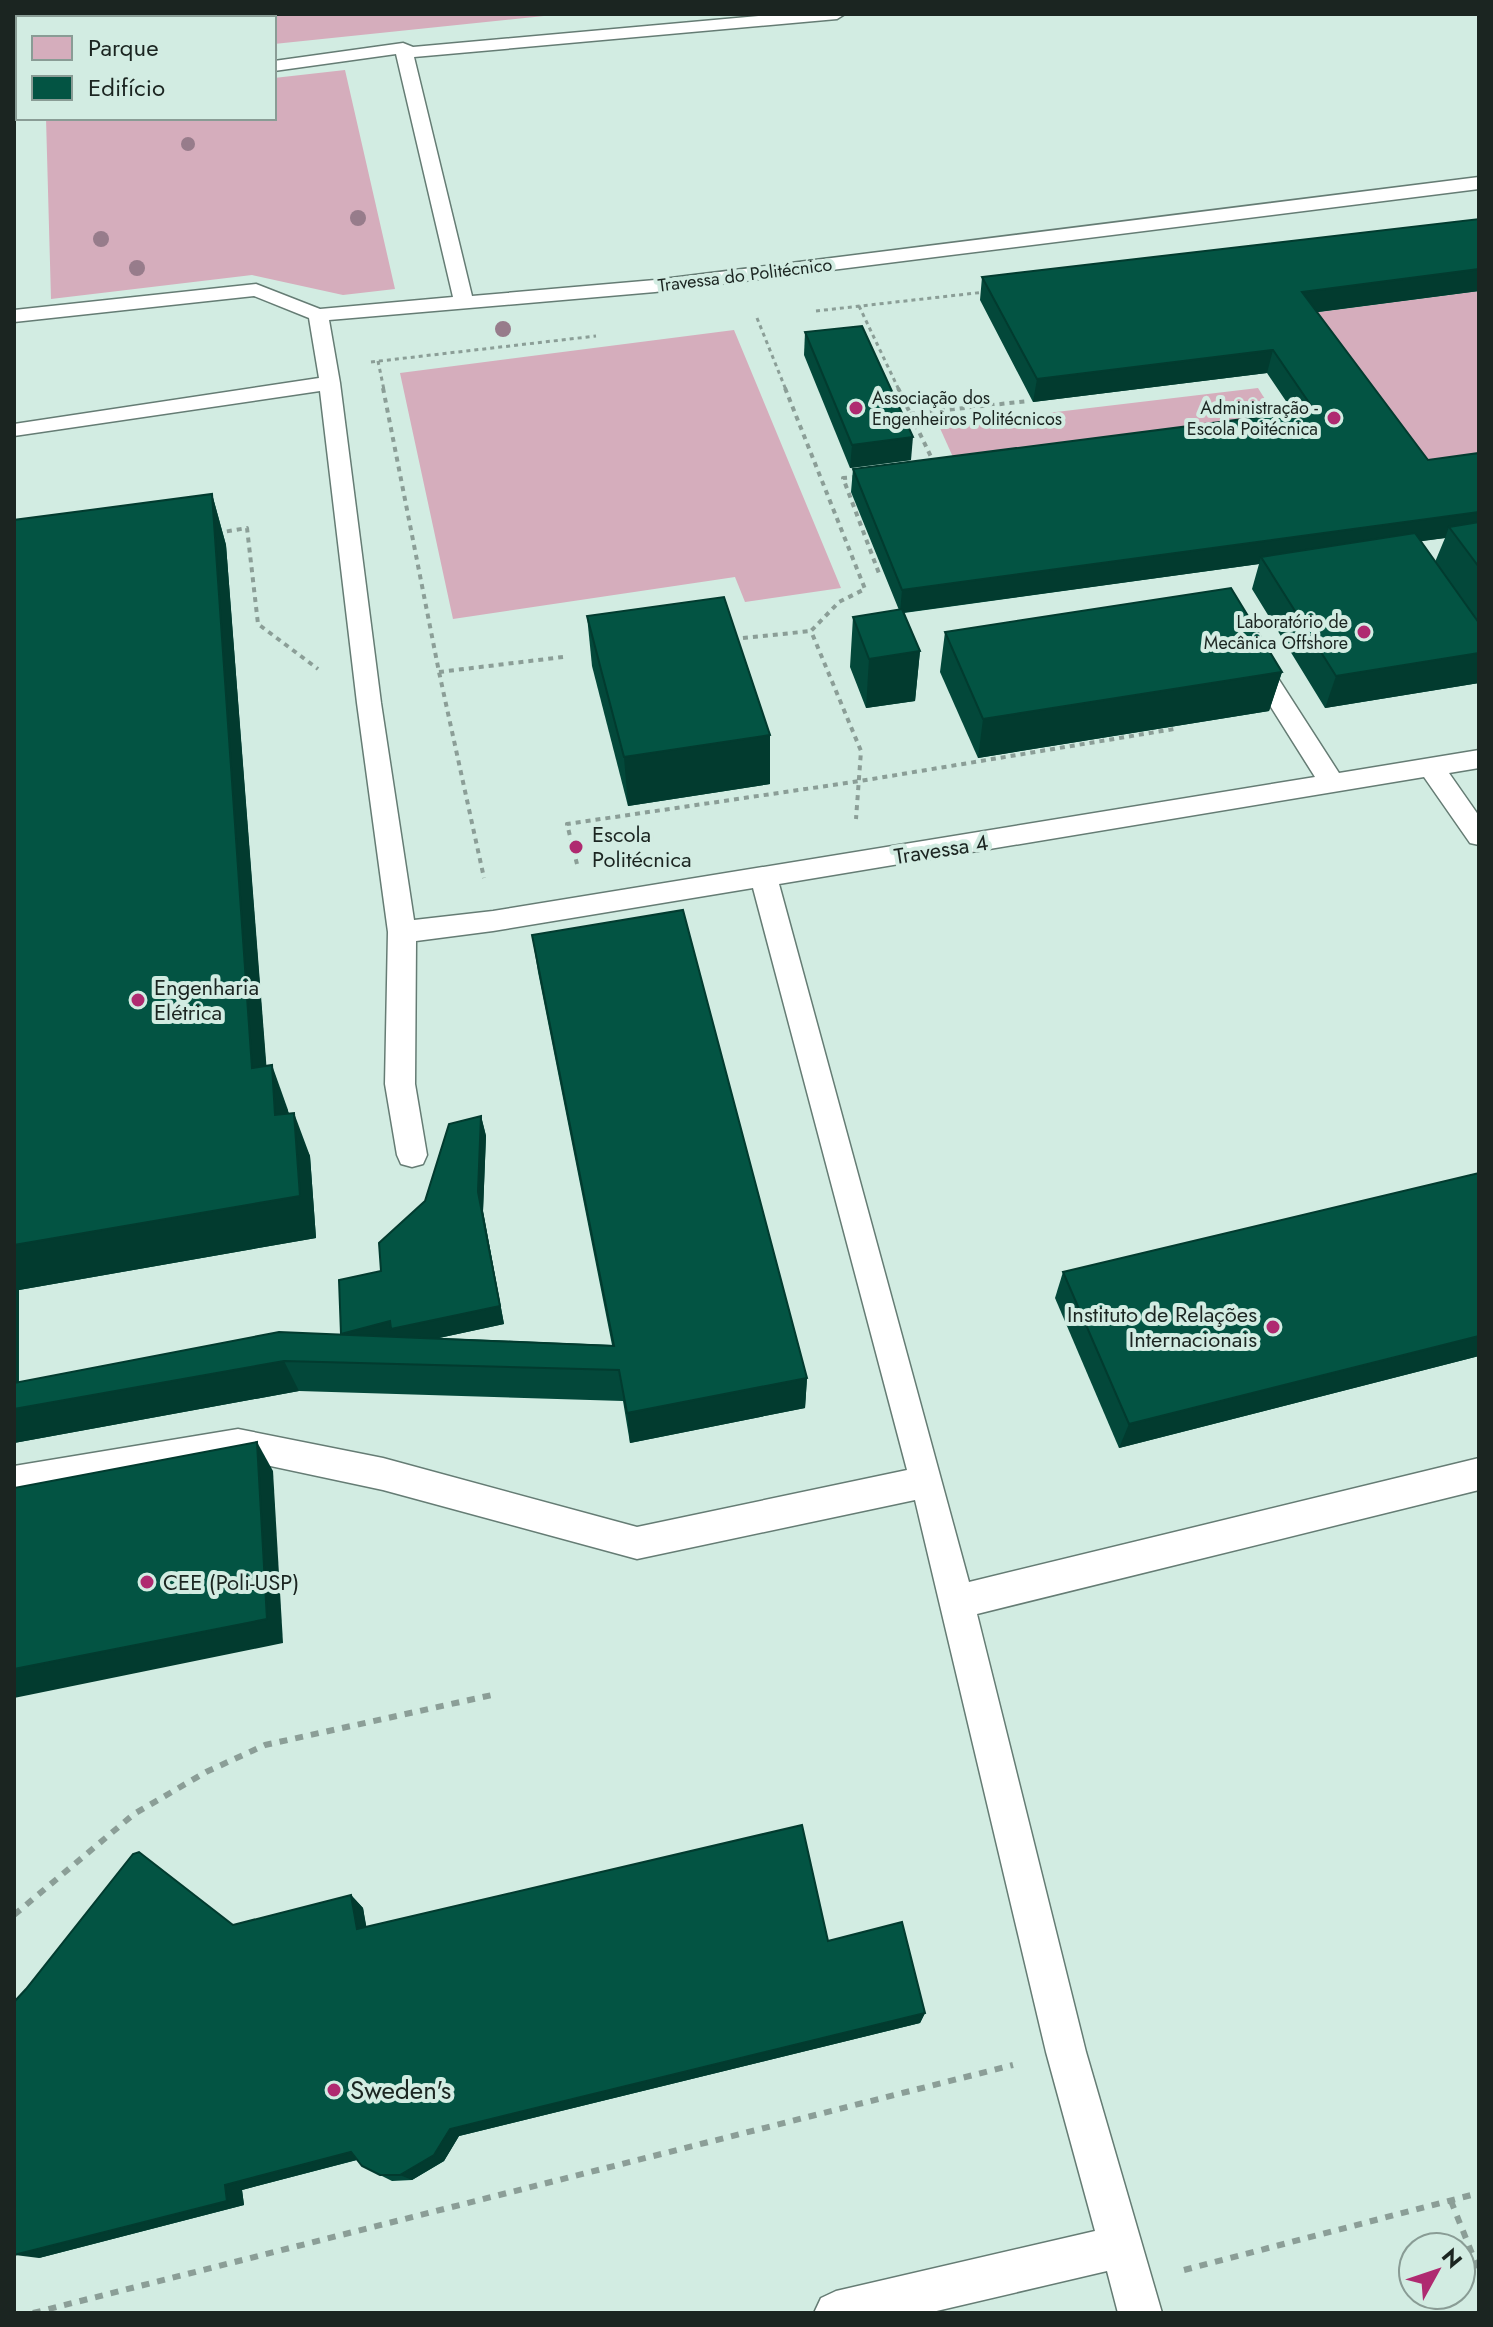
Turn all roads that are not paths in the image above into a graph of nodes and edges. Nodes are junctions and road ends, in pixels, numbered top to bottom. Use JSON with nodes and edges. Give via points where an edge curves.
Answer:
{"nodes":[{"id":1,"x":755,"y":14,"type":"edge"},
{"id":2,"x":837,"y":14,"type":"edge"},
{"id":3,"x":403,"y":48,"type":"junction"},
{"id":4,"x":276,"y":57,"type":"edge"},
{"id":5,"x":276,"y":66,"type":"edge"},
{"id":6,"x":1479,"y":183,"type":"edge"},
{"id":7,"x":464,"y":302,"type":"junction"},
{"id":8,"x":318,"y":315,"type":"junction"},
{"id":9,"x":14,"y":316,"type":"edge"},
{"id":10,"x":328,"y":375,"type":"junction"},
{"id":11,"x":14,"y":430,"type":"edge"},
{"id":12,"x":1241,"y":642,"type":"edge"},
{"id":13,"x":1479,"y":759,"type":"edge"},
{"id":14,"x":1431,"y":767,"type":"junction"},
{"id":15,"x":1333,"y":784,"type":"junction"},
{"id":16,"x":1479,"y":836,"type":"edge"},
{"id":17,"x":763,"y":876,"type":"junction"},
{"id":18,"x":402,"y":932,"type":"junction"},
{"id":19,"x":412,"y":1155,"type":"dead end"},
{"id":20,"x":1479,"y":1474,"type":"edge"},
{"id":21,"x":14,"y":1482,"type":"edge"},
{"id":22,"x":927,"y":1482,"type":"junction"},
{"id":23,"x":958,"y":1602,"type":"junction"},
{"id":24,"x":1131,"y":2281,"type":"edge"},
{"id":25,"x":836,"y":2313,"type":"edge"}],
"edges":[{"from":1,"to":3,"type":"lane"},
{"from":2,"to":3,"type":"lane","via":[[410,52]]},
{"from":3,"to":4,"type":"lane"},
{"from":3,"to":5,"type":"lane"},
{"from":3,"to":7,"type":"lane"},
{"from":6,"to":7,"type":"lane","name":"Travessa do Politécnico","via":[[655,286]]},
{"from":7,"to":8,"type":"lane","name":"Travessa do Politécnico"},
{"from":8,"to":9,"type":"lane","name":"Travessa do Politécnico","via":[[256,290]]},
{"from":8,"to":10,"type":"lane"},
{"from":10,"to":11,"type":"lane"},
{"from":10,"to":18,"type":"lane"},
{"from":12,"to":15,"type":"lane"},
{"from":13,"to":14,"type":"lane","name":"Travessa 4"},
{"from":14,"to":15,"type":"lane","name":"Travessa 4"},
{"from":14,"to":16,"type":"lane"},
{"from":15,"to":17,"type":"lane","name":"Travessa 4"},
{"from":17,"to":18,"type":"lane","name":"Travessa 4"},
{"from":17,"to":22,"type":"lane"},
{"from":18,"to":19,"type":"lane","via":[[400,1084]]},
{"from":20,"to":23,"type":"lane"},
{"from":21,"to":22,"type":"lane","via":[[238,1444],[383,1474],[637,1543]]},
{"from":22,"to":23,"type":"lane"},
{"from":23,"to":24,"type":"lane","via":[[1066,2052]]},
{"from":24,"to":25,"type":"lane"}]}
